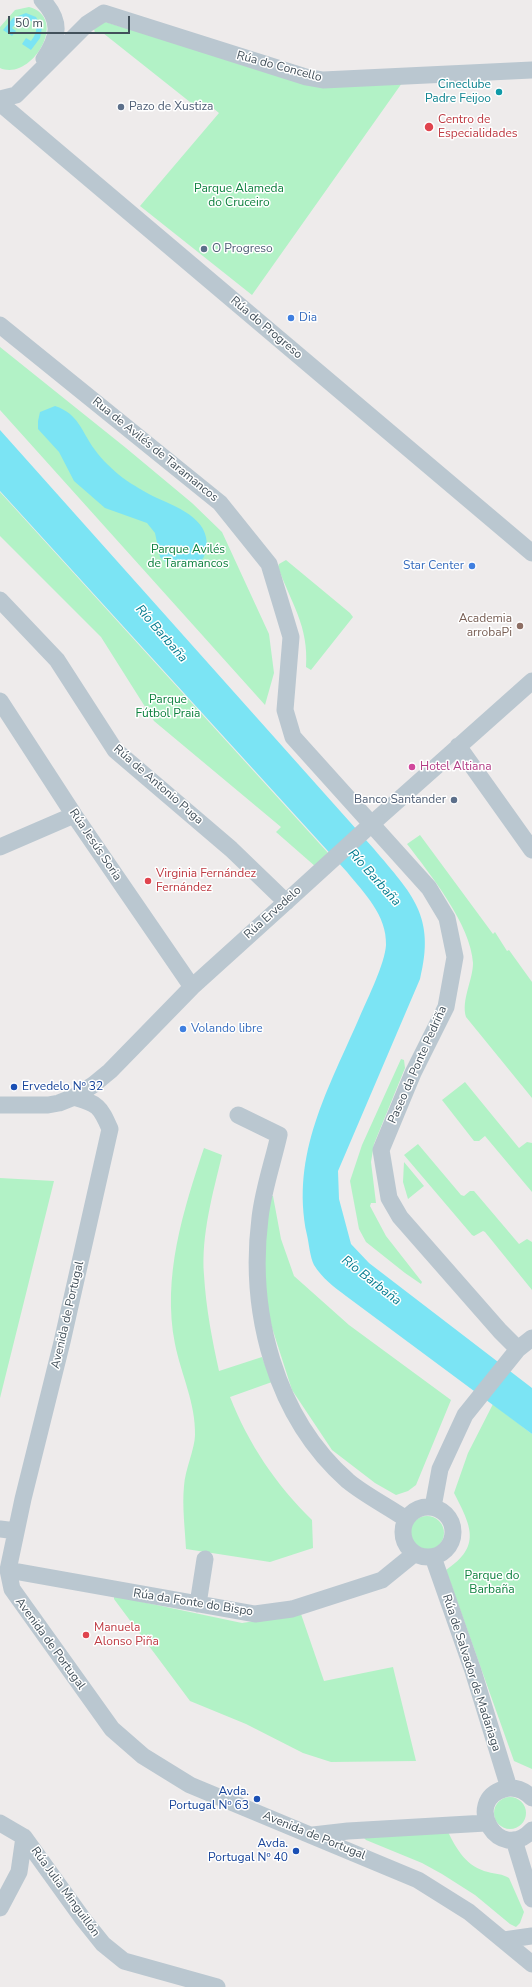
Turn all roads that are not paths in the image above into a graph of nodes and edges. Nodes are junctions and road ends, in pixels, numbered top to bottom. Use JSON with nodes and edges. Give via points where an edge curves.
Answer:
{"nodes":[{"id":1,"x":42,"y":0,"type":"edge"},
{"id":2,"x":101,"y":7,"type":"edge"},
{"id":3,"x":532,"y":70,"type":"edge"},
{"id":4,"x":26,"y":86,"type":"junction"},
{"id":5,"x":0,"y":99,"type":"edge"},
{"id":6,"x":0,"y":103,"type":"edge"},
{"id":7,"x":0,"y":325,"type":"edge"},
{"id":8,"x":532,"y":553,"type":"edge"},
{"id":9,"x":0,"y":600,"type":"edge"},
{"id":10,"x":532,"y":681,"type":"edge"},
{"id":11,"x":0,"y":701,"type":"edge"},
{"id":12,"x":458,"y":746,"type":"junction"},
{"id":13,"x":360,"y":812,"type":"joint"},
{"id":14,"x":74,"y":815,"type":"junction"},
{"id":15,"x":0,"y":847,"type":"edge"},
{"id":16,"x":532,"y":850,"type":"edge"},
{"id":17,"x":286,"y":902,"type":"junction"},
{"id":18,"x":192,"y":987,"type":"junction"},
{"id":19,"x":74,"y":1097,"type":"junction"},
{"id":20,"x":0,"y":1105,"type":"edge"},
{"id":21,"x":238,"y":1115,"type":"dead end"},
{"id":22,"x":532,"y":1338,"type":"edge"},
{"id":23,"x":518,"y":1349,"type":"junction"},
{"id":24,"x":432,"y":1507,"type":"junction"},
{"id":25,"x":406,"y":1519,"type":"junction"},
{"id":26,"x":8,"y":1530,"type":"edge"},
{"id":27,"x":414,"y":1554,"type":"junction"},
{"id":28,"x":433,"y":1557,"type":"junction"},
{"id":29,"x":205,"y":1559,"type":"dead end"},
{"id":30,"x":8,"y":1570,"type":"junction"},
{"id":31,"x":198,"y":1604,"type":"junction"},
{"id":32,"x":509,"y":1788,"type":"junction"},
{"id":33,"x":532,"y":1798,"type":"edge"},
{"id":34,"x":0,"y":1823,"type":"edge"},
{"id":35,"x":486,"y":1823,"type":"junction"},
{"id":36,"x":532,"y":1830,"type":"edge"},
{"id":37,"x":348,"y":1831,"type":"junction"},
{"id":38,"x":312,"y":1836,"type":"junction"},
{"id":39,"x":24,"y":1837,"type":"junction"},
{"id":40,"x":514,"y":1840,"type":"junction"},
{"id":41,"x":334,"y":1844,"type":"junction"},
{"id":42,"x":532,"y":1899,"type":"edge"},
{"id":43,"x":0,"y":1908,"type":"edge"},
{"id":44,"x":532,"y":1937,"type":"edge"},
{"id":45,"x":504,"y":1940,"type":"junction"},
{"id":46,"x":528,"y":1960,"type":"edge"},
{"id":47,"x":217,"y":1987,"type":"edge"}],
"edges":[{"from":1,"to":4,"type":"street","via":[[54,15],[57,24],[56,36]]},
{"from":2,"to":3,"type":"street","name":"Rúa do Concello","via":[[306,77],[323,80]]},
{"from":2,"to":4,"type":"street","via":[[88,24]]},
{"from":4,"to":5,"type":"street","via":[[16,95]]},
{"from":6,"to":8,"type":"street","name":"Rúa do Progreso"},
{"from":7,"to":13,"type":"street","name":"Rua de Avilés de Taramancos","via":[[220,503],[269,564],[291,637],[285,710],[293,737]]},
{"from":9,"to":17,"type":"street","name":"Rúa de Antonio Puga","via":[[57,660],[115,750],[231,849]]},
{"from":10,"to":12,"type":"street","name":"Rúa Ervedelo"},
{"from":11,"to":14,"type":"street","name":"Rúa Jesús Soria"},
{"from":12,"to":16,"type":"street"},
{"from":12,"to":17,"type":"street","name":"Rúa Ervedelo","bridge":true},
{"from":13,"to":23,"type":"street","name":"Paseo da Ponte Pedriña","via":[[429,888],[447,918],[455,957],[446,1007],[412,1073],[381,1150],[389,1198],[400,1217],[500,1332]]},
{"from":14,"to":15,"type":"street"},
{"from":14,"to":18,"type":"street","name":"Rúa Jesús Soria"},
{"from":17,"to":18,"type":"street","name":"Rúa Ervedelo"},
{"from":18,"to":19,"type":"street","name":"Rúa Ervedelo","via":[[110,1071]]},
{"from":19,"to":20,"type":"street","name":"Rúa Ervedelo","via":[[48,1105]]},
{"from":19,"to":26,"type":"street","name":"Avenida de Portugal","via":[[93,1103],[102,1112],[110,1129],[62,1342]]},
{"from":21,"to":25,"type":"street","via":[[279,1135],[260,1216],[256,1274],[262,1325],[268,1350],[282,1385],[295,1415],[337,1470],[350,1482]]},
{"from":22,"to":23,"type":"street"},
{"from":23,"to":24,"type":"street","via":[[465,1415],[440,1469]]},
{"from":24,"to":25,"type":"street","via":[[423,1507]]},
{"from":24,"to":28,"type":"street","via":[[442,1511],[453,1527],[450,1546],[443,1553]]},
{"from":25,"to":27,"type":"street","via":[[403,1538]]},
{"from":26,"to":30,"type":"street","name":"Avenida de Portugal"},
{"from":27,"to":28,"type":"street","via":[[424,1558]]},
{"from":27,"to":31,"type":"street","name":"Rúa da Fonte do Bispo","via":[[382,1580],[292,1609],[255,1614]]},
{"from":28,"to":32,"type":"street","name":"Rúa de Salvador de Madariaga","via":[[473,1671]]},
{"from":29,"to":31,"type":"street"},
{"from":30,"to":31,"type":"street","name":"Rúa da Fonte do Bispo"},
{"from":30,"to":38,"type":"street","name":"Avenida de Portugal","via":[[9,1582],[18,1599],[112,1729],[126,1743],[165,1771],[190,1785]]},
{"from":32,"to":33,"type":"street","via":[[518,1788]]},
{"from":32,"to":35,"type":"street","via":[[494,1794],[489,1800],[486,1807]]},
{"from":34,"to":39,"type":"street"},
{"from":35,"to":37,"type":"street"},
{"from":35,"to":40,"type":"street","via":[[497,1836],[505,1840]]},
{"from":36,"to":40,"type":"street","via":[[521,1839]]},
{"from":37,"to":38,"type":"street"},
{"from":37,"to":41,"type":"street"},
{"from":38,"to":41,"type":"street","name":"Avenida de Portugal"},
{"from":39,"to":43,"type":"street","via":[[19,1872]]},
{"from":39,"to":47,"type":"street","name":"Rúa Julia Minguillón","via":[[88,1926],[103,1944],[124,1961]]},
{"from":40,"to":42,"type":"street"},
{"from":41,"to":45,"type":"street","name":"Avenida de Portugal","via":[[406,1874],[434,1889],[470,1912]]},
{"from":44,"to":45,"type":"street"},
{"from":44,"to":46,"type":"street"},
{"from":45,"to":46,"type":"street","name":"Avenida de Portugal"}]}
